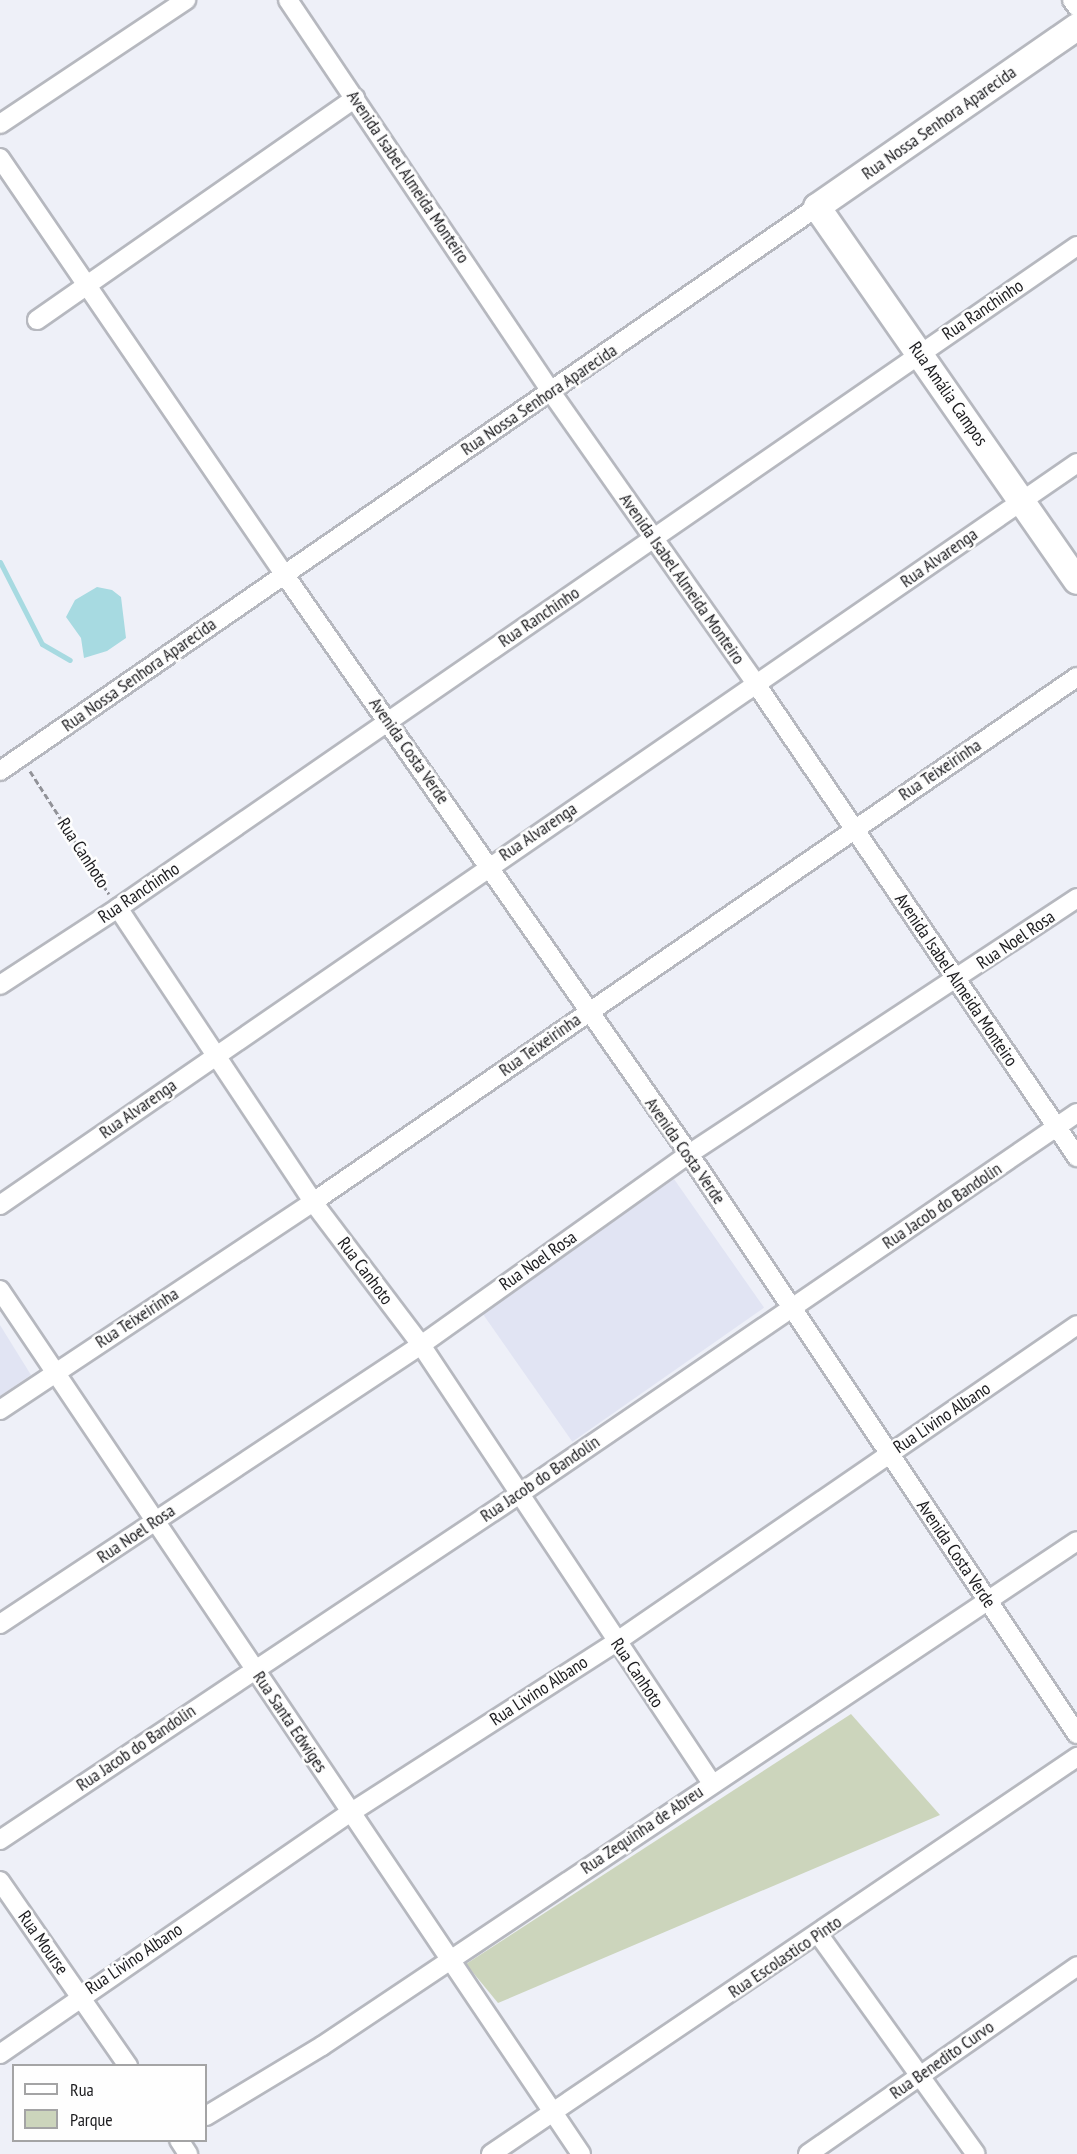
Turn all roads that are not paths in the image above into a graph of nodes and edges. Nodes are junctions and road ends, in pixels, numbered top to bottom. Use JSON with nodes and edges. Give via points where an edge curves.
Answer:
{"nodes":[{"id":1,"x":186,"y":0,"type":"edge"},
{"id":2,"x":288,"y":0,"type":"edge"},
{"id":3,"x":1072,"y":0,"type":"edge"},
{"id":4,"x":1077,"y":7,"type":"edge"},
{"id":5,"x":1077,"y":27,"type":"edge"},
{"id":6,"x":356,"y":98,"type":"junction"},
{"id":7,"x":0,"y":124,"type":"edge"},
{"id":8,"x":0,"y":158,"type":"edge"},
{"id":9,"x":818,"y":207,"type":"junction"},
{"id":10,"x":1077,"y":246,"type":"edge"},
{"id":11,"x":87,"y":286,"type":"junction"},
{"id":12,"x":37,"y":320,"type":"dead end"},
{"id":13,"x":919,"y":353,"type":"junction"},
{"id":14,"x":551,"y":392,"type":"junction"},
{"id":15,"x":1077,"y":463,"type":"edge"},
{"id":16,"x":1022,"y":500,"type":"junction"},
{"id":17,"x":654,"y":538,"type":"junction"},
{"id":18,"x":284,"y":574,"type":"junction"},
{"id":19,"x":1077,"y":581,"type":"edge"},
{"id":20,"x":1077,"y":677,"type":"edge"},
{"id":21,"x":756,"y":684,"type":"junction"},
{"id":22,"x":389,"y":722,"type":"junction"},
{"id":23,"x":0,"y":771,"type":"edge"},
{"id":24,"x":854,"y":830,"type":"junction"},
{"id":25,"x":488,"y":866,"type":"junction"},
{"id":26,"x":1077,"y":898,"type":"edge"},
{"id":27,"x":118,"y":909,"type":"junction"},
{"id":28,"x":957,"y":980,"type":"junction"},
{"id":29,"x":0,"y":985,"type":"edge"},
{"id":30,"x":588,"y":1012,"type":"junction"},
{"id":31,"x":218,"y":1054,"type":"junction"},
{"id":32,"x":1077,"y":1113,"type":"edge"},
{"id":33,"x":1057,"y":1127,"type":"junction"},
{"id":34,"x":688,"y":1154,"type":"junction"},
{"id":35,"x":1077,"y":1157,"type":"edge"},
{"id":36,"x":313,"y":1202,"type":"junction"},
{"id":37,"x":0,"y":1205,"type":"edge"},
{"id":38,"x":0,"y":1290,"type":"edge"},
{"id":39,"x":792,"y":1308,"type":"junction"},
{"id":40,"x":1077,"y":1326,"type":"edge"},
{"id":41,"x":421,"y":1345,"type":"junction"},
{"id":42,"x":56,"y":1371,"type":"junction"},
{"id":43,"x":0,"y":1410,"type":"edge"},
{"id":44,"x":889,"y":1454,"type":"junction"},
{"id":45,"x":519,"y":1494,"type":"junction"},
{"id":46,"x":155,"y":1521,"type":"junction"},
{"id":47,"x":1077,"y":1541,"type":"edge"},
{"id":48,"x":988,"y":1602,"type":"junction"},
{"id":49,"x":0,"y":1624,"type":"edge"},
{"id":50,"x":616,"y":1642,"type":"junction"},
{"id":51,"x":254,"y":1668,"type":"junction"},
{"id":52,"x":1077,"y":1734,"type":"edge"},
{"id":53,"x":1077,"y":1757,"type":"edge"},
{"id":54,"x":711,"y":1782,"type":"junction"},
{"id":55,"x":350,"y":1813,"type":"junction"},
{"id":56,"x":0,"y":1840,"type":"edge"},
{"id":57,"x":0,"y":1881,"type":"edge"},
{"id":58,"x":819,"y":1935,"type":"junction"},
{"id":59,"x":451,"y":1960,"type":"junction"},
{"id":60,"x":1077,"y":1966,"type":"edge"},
{"id":61,"x":80,"y":1996,"type":"junction"},
{"id":62,"x":0,"y":2054,"type":"edge"},
{"id":63,"x":127,"y":2064,"type":"edge"},
{"id":64,"x":921,"y":2075,"type":"junction"},
{"id":65,"x":552,"y":2111,"type":"junction"},
{"id":66,"x":207,"y":2115,"type":"edge"},
{"id":67,"x":491,"y":2154,"type":"edge"},
{"id":68,"x":581,"y":2154,"type":"edge"},
{"id":69,"x":808,"y":2154,"type":"edge"},
{"id":70,"x":976,"y":2154,"type":"edge"}],
"edges":[{"from":1,"to":7,"type":"street"},
{"from":2,"to":6,"type":"street","name":"Avenida Isabel Almeida Monteiro"},
{"from":3,"to":4,"type":"street"},
{"from":5,"to":9,"type":"street","name":"Rua Nossa Senhora Aparecida"},
{"from":6,"to":11,"type":"street"},
{"from":6,"to":14,"type":"street","name":"Avenida Isabel Almeida Monteiro"},
{"from":8,"to":11,"type":"street","name":"Avenida Costa Verde"},
{"from":9,"to":13,"type":"street","name":"Rua Amália Campos"},
{"from":9,"to":14,"type":"street","name":"Rua Nossa Senhora Aparecida"},
{"from":10,"to":13,"type":"street","name":"Rua Ranchinho"},
{"from":11,"to":12,"type":"street"},
{"from":11,"to":18,"type":"street","name":"Avenida Costa Verde"},
{"from":13,"to":16,"type":"street","name":"Rua Amália Campos"},
{"from":13,"to":17,"type":"street","name":"Rua Ranchinho"},
{"from":14,"to":17,"type":"street","name":"Avenida Isabel Almeida Monteiro"},
{"from":14,"to":18,"type":"street","name":"Rua Nossa Senhora Aparecida"},
{"from":15,"to":16,"type":"street","name":"Rua Alvarenga"},
{"from":16,"to":19,"type":"street","name":"Rua Amália Campos"},
{"from":16,"to":21,"type":"street","name":"Rua Alvarenga"},
{"from":17,"to":21,"type":"street","name":"Avenida Isabel Almeida Monteiro"},
{"from":17,"to":22,"type":"street","name":"Rua Ranchinho"},
{"from":18,"to":22,"type":"street","name":"Avenida Costa Verde"},
{"from":18,"to":23,"type":"street","name":"Rua Nossa Senhora Aparecida"},
{"from":20,"to":24,"type":"street","name":"Rua Teixeirinha"},
{"from":21,"to":24,"type":"street","name":"Avenida Isabel Almeida Monteiro"},
{"from":21,"to":25,"type":"street","name":"Rua Alvarenga"},
{"from":22,"to":25,"type":"street","name":"Avenida Costa Verde"},
{"from":22,"to":27,"type":"street","name":"Rua Ranchinho"},
{"from":24,"to":28,"type":"street","name":"Avenida Isabel Almeida Monteiro"},
{"from":24,"to":30,"type":"street","name":"Rua Teixeirinha"},
{"from":25,"to":30,"type":"street","name":"Avenida Costa Verde"},
{"from":25,"to":31,"type":"street","name":"Rua Alvarenga"},
{"from":26,"to":28,"type":"street","name":"Rua Noel Rosa"},
{"from":27,"to":29,"type":"street","name":"Rua Ranchinho"},
{"from":27,"to":31,"type":"street","name":"Rua Canhoto"},
{"from":28,"to":33,"type":"street","name":"Avenida Isabel Almeida Monteiro"},
{"from":28,"to":34,"type":"street","name":"Rua Noel Rosa"},
{"from":30,"to":34,"type":"street","name":"Avenida Costa Verde"},
{"from":30,"to":36,"type":"street","name":"Rua Teixeirinha"},
{"from":31,"to":36,"type":"street","name":"Rua Canhoto"},
{"from":31,"to":37,"type":"street","name":"Rua Alvarenga"},
{"from":32,"to":33,"type":"street","name":"Rua Jacob do Bandolin"},
{"from":33,"to":35,"type":"street","name":"Avenida Isabel Almeida Monteiro"},
{"from":33,"to":39,"type":"street","name":"Rua Jacob do Bandolin"},
{"from":34,"to":39,"type":"street","name":"Avenida Costa Verde"},
{"from":34,"to":41,"type":"street","name":"Rua Noel Rosa"},
{"from":36,"to":41,"type":"street","name":"Rua Canhoto"},
{"from":36,"to":42,"type":"street","name":"Rua Teixeirinha"},
{"from":38,"to":42,"type":"street","name":"Rua Santa Edwiges"},
{"from":39,"to":44,"type":"street","name":"Avenida Costa Verde"},
{"from":39,"to":45,"type":"street","name":"Rua Jacob do Bandolin"},
{"from":40,"to":44,"type":"street","name":"Rua Livino Albano"},
{"from":41,"to":45,"type":"street","name":"Rua Canhoto"},
{"from":41,"to":46,"type":"street","name":"Rua Noel Rosa"},
{"from":42,"to":43,"type":"street","name":"Rua Teixeirinha"},
{"from":42,"to":46,"type":"street","name":"Rua Santa Edwiges"},
{"from":44,"to":48,"type":"street","name":"Avenida Costa Verde"},
{"from":44,"to":50,"type":"street","name":"Rua Livino Albano"},
{"from":45,"to":50,"type":"street","name":"Rua Canhoto"},
{"from":45,"to":51,"type":"street","name":"Rua Jacob do Bandolin"},
{"from":46,"to":49,"type":"street","name":"Rua Noel Rosa"},
{"from":46,"to":51,"type":"street","name":"Rua Santa Edwiges"},
{"from":47,"to":48,"type":"street","name":"Rua Zequinha de Abreu"},
{"from":48,"to":52,"type":"street","name":"Avenida Costa Verde"},
{"from":48,"to":54,"type":"street","name":"Rua Zequinha de Abreu"},
{"from":50,"to":54,"type":"street","name":"Rua Canhoto"},
{"from":50,"to":55,"type":"street","name":"Rua Livino Albano"},
{"from":51,"to":55,"type":"street","name":"Rua Santa Edwiges"},
{"from":51,"to":56,"type":"street","name":"Rua Jacob do Bandolin"},
{"from":53,"to":58,"type":"street","name":"Rua Escolastico Pinto"},
{"from":54,"to":59,"type":"street","name":"Rua Zequinha de Abreu"},
{"from":55,"to":59,"type":"street","name":"Rua Santa Edwiges"},
{"from":55,"to":61,"type":"street","name":"Rua Livino Albano"},
{"from":57,"to":61,"type":"street","name":"Rua Mourse"},
{"from":58,"to":64,"type":"street"},
{"from":58,"to":65,"type":"street","name":"Rua Escolastico Pinto"},
{"from":59,"to":65,"type":"street","name":"Rua Santa Edwiges"},
{"from":59,"to":66,"type":"street","name":"Rua Zequinha de Abreu"},
{"from":60,"to":64,"type":"street","name":"Rua Benedito Curvo"},
{"from":61,"to":62,"type":"street","name":"Rua Livino Albano"},
{"from":61,"to":63,"type":"street","name":"Rua Mourse"},
{"from":64,"to":69,"type":"street","name":"Rua Benedito Curvo"},
{"from":64,"to":70,"type":"street"},
{"from":65,"to":67,"type":"street","name":"Rua Escolastico Pinto"},
{"from":65,"to":68,"type":"street","name":"Rua Santa Edwiges"}]}
